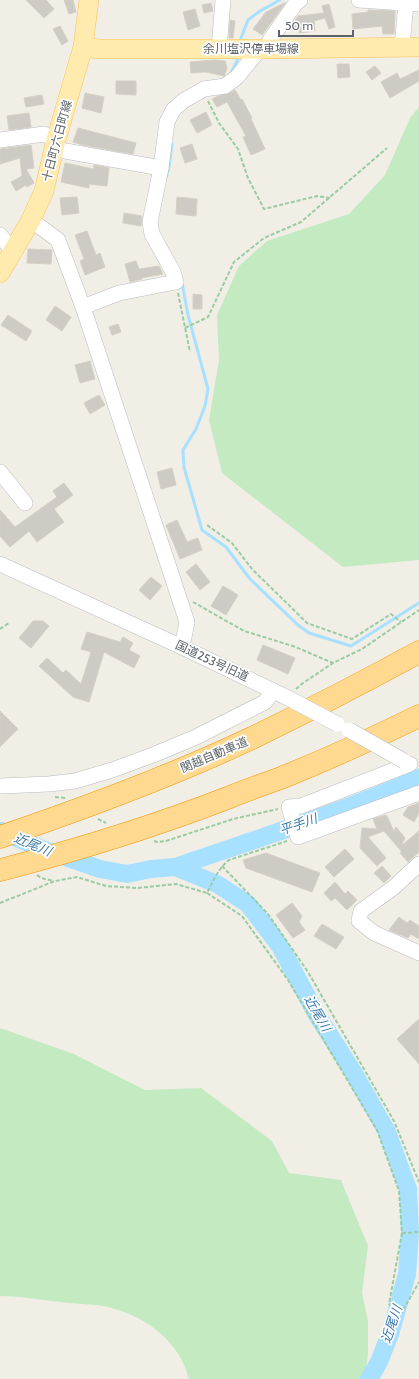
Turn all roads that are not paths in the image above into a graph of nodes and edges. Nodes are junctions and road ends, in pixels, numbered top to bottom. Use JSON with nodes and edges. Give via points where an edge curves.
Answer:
{"nodes":[{"id":1,"x":89,"y":0,"type":"edge"},
{"id":2,"x":223,"y":0,"type":"edge"},
{"id":3,"x":359,"y":0,"type":"edge"},
{"id":4,"x":297,"y":1,"type":"edge"},
{"id":5,"x":412,"y":3,"type":"edge"},
{"id":6,"x":83,"y":47,"type":"junction"},
{"id":7,"x":410,"y":47,"type":"edge"},
{"id":8,"x":219,"y":49,"type":"junction"},
{"id":9,"x":265,"y":49,"type":"junction"},
{"id":10,"x":0,"y":140,"type":"edge"},
{"id":11,"x":55,"y":144,"type":"junction"},
{"id":12,"x":161,"y":168,"type":"junction"},
{"id":13,"x":31,"y":220,"type":"junction"},
{"id":14,"x":0,"y":235,"type":"edge"},
{"id":15,"x":13,"y":251,"type":"junction"},
{"id":16,"x":0,"y":273,"type":"edge"},
{"id":17,"x":82,"y":307,"type":"junction"},
{"id":18,"x":0,"y":472,"type":"edge"},
{"id":19,"x":25,"y":503,"type":"dead end"},
{"id":20,"x":0,"y":564,"type":"edge"},
{"id":21,"x":182,"y":647,"type":"junction"},
{"id":22,"x":419,"y":652,"type":"edge"},
{"id":23,"x":273,"y":691,"type":"junction"},
{"id":24,"x":419,"y":716,"type":"edge"},
{"id":25,"x":412,"y":765,"type":"edge"},
{"id":26,"x":0,"y":786,"type":"edge"},
{"id":27,"x":419,"y":793,"type":"edge"},
{"id":28,"x":0,"y":837,"type":"edge"},
{"id":29,"x":419,"y":864,"type":"edge"},
{"id":30,"x":0,"y":870,"type":"edge"},
{"id":31,"x":419,"y":953,"type":"edge"}],
"edges":[{"from":1,"to":6,"type":"main road","name":"十日町六日町線"},
{"from":2,"to":8,"type":"street"},
{"from":3,"to":5,"type":"street"},
{"from":4,"to":9,"type":"street"},
{"from":5,"to":7,"type":"street"},
{"from":6,"to":8,"type":"main road","name":"余川塩沢停車場線"},
{"from":6,"to":11,"type":"main road","name":"十日町六日町線"},
{"from":7,"to":9,"type":"main road","name":"余川塩沢停車場線"},
{"from":8,"to":9,"type":"main road","name":"余川塩沢停車場線"},
{"from":9,"to":12,"type":"street","via":[[238,77],[225,86],[183,101],[172,110],[167,122]]},
{"from":10,"to":11,"type":"street","via":[[44,134]]},
{"from":11,"to":12,"type":"street"},
{"from":11,"to":13,"type":"main road","name":"十日町六日町線","via":[[44,191]]},
{"from":12,"to":17,"type":"street","via":[[150,222],[152,234],[176,282],[119,293]]},
{"from":13,"to":15,"type":"main road","name":"十日町六日町線"},
{"from":13,"to":17,"type":"street","via":[[58,240]]},
{"from":14,"to":15,"type":"street"},
{"from":15,"to":16,"type":"main road","name":"十日町六日町線"},
{"from":17,"to":21,"type":"street","via":[[187,622]]},
{"from":18,"to":19,"type":"street"},
{"from":20,"to":21,"type":"street","name":"国道253号旧道"},
{"from":21,"to":23,"type":"street","name":"国道253号旧道"},
{"from":22,"to":28,"type":"highway","name":"関越自動車道","via":[[251,739],[127,791]]},
{"from":23,"to":25,"type":"street","name":"国道253号旧道","bridge":true},
{"from":23,"to":26,"type":"street","via":[[265,702],[196,737],[112,770],[76,781]]},
{"from":24,"to":30,"type":"highway","via":[[282,778],[198,810],[93,843],[35,867]]},
{"from":25,"to":27,"type":"street","via":[[290,810],[297,835]]},
{"from":29,"to":31,"type":"street","via":[[393,888],[361,911],[359,921],[374,934]]}]}
